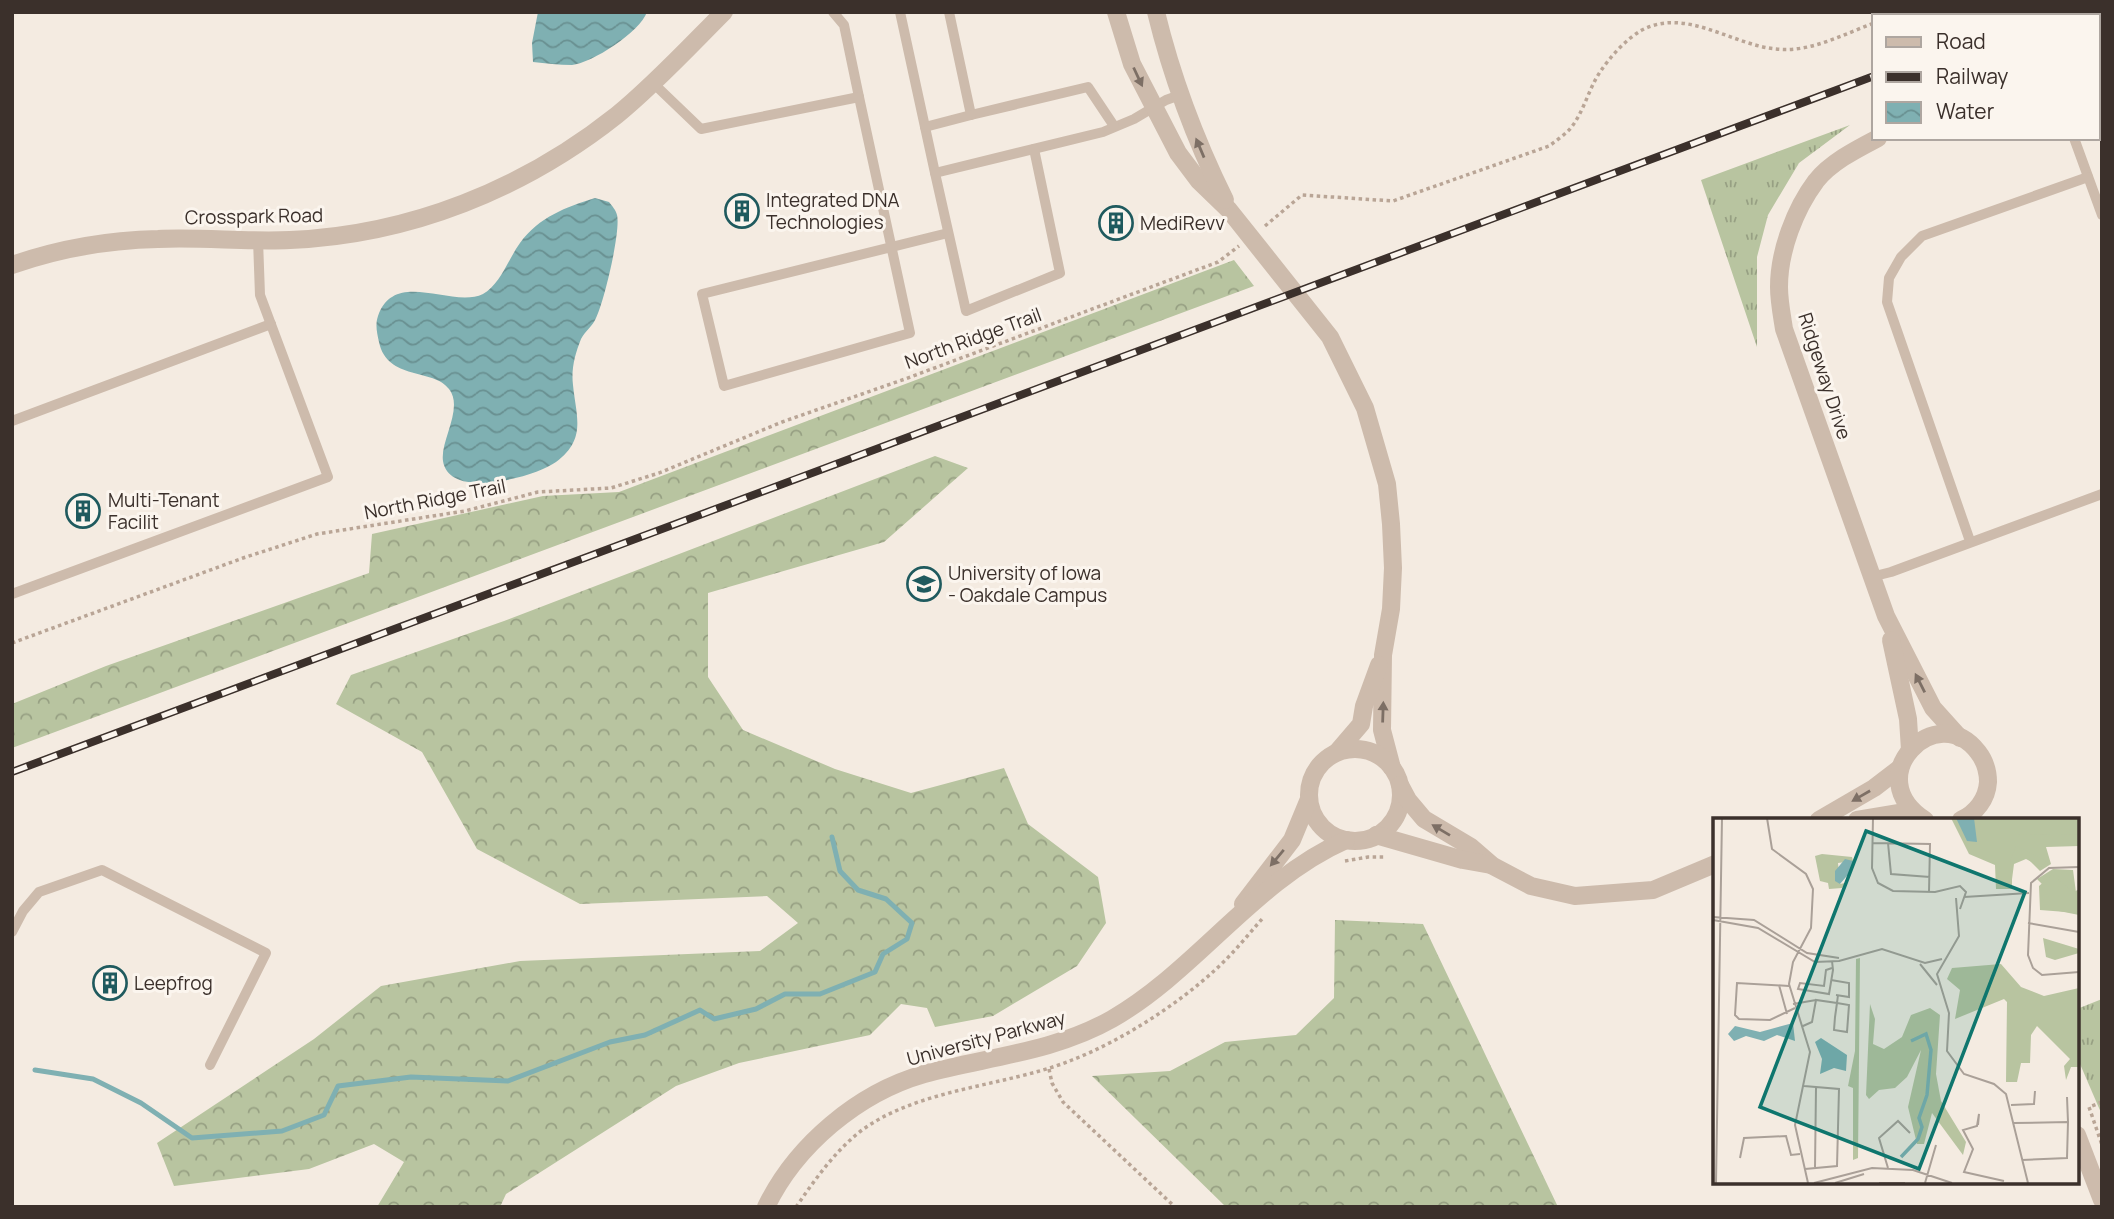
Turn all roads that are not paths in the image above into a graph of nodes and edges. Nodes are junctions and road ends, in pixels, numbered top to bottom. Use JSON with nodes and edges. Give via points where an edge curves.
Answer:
{"nodes":[{"id":1,"x":724,"y":12,"type":"edge"},
{"id":2,"x":833,"y":12,"type":"edge"},
{"id":3,"x":900,"y":12,"type":"edge"},
{"id":4,"x":949,"y":12,"type":"edge"},
{"id":5,"x":1116,"y":12,"type":"edge"},
{"id":6,"x":1157,"y":12,"type":"edge"},
{"id":7,"x":652,"y":82,"type":"junction"},
{"id":8,"x":1180,"y":95,"type":"junction"},
{"id":9,"x":859,"y":97,"type":"junction"},
{"id":10,"x":1153,"y":109,"type":"junction"},
{"id":11,"x":971,"y":115,"type":"junction"},
{"id":12,"x":925,"y":127,"type":"junction"},
{"id":13,"x":1114,"y":127,"type":"junction"},
{"id":14,"x":1874,"y":140,"type":"edge"},
{"id":15,"x":2075,"y":140,"type":"edge"},
{"id":16,"x":1034,"y":149,"type":"junction"},
{"id":17,"x":935,"y":173,"type":"junction"},
{"id":18,"x":2088,"y":177,"type":"junction"},
{"id":19,"x":1229,"y":210,"type":"junction"},
{"id":20,"x":2102,"y":215,"type":"edge"},
{"id":21,"x":948,"y":233,"type":"junction"},
{"id":22,"x":258,"y":240,"type":"junction"},
{"id":23,"x":891,"y":247,"type":"junction"},
{"id":24,"x":12,"y":265,"type":"edge"},
{"id":25,"x":271,"y":324,"type":"junction"},
{"id":26,"x":12,"y":421,"type":"edge"},
{"id":27,"x":2102,"y":494,"type":"edge"},
{"id":28,"x":1970,"y":541,"type":"junction"},
{"id":29,"x":1871,"y":577,"type":"junction"},
{"id":30,"x":12,"y":594,"type":"edge"},
{"id":31,"x":1886,"y":616,"type":"junction"},
{"id":32,"x":1383,"y":655,"type":"junction"},
{"id":33,"x":1960,"y":738,"type":"junction"},
{"id":34,"x":1910,"y":750,"type":"junction"},
{"id":35,"x":1337,"y":752,"type":"junction"},
{"id":36,"x":1900,"y":768,"type":"junction"},
{"id":37,"x":1396,"y":776,"type":"junction"},
{"id":38,"x":1309,"y":799,"type":"junction"},
{"id":39,"x":1982,"y":801,"type":"junction"},
{"id":40,"x":1918,"y":815,"type":"edge"},
{"id":41,"x":1822,"y":818,"type":"edge"},
{"id":42,"x":1881,"y":818,"type":"edge"},
{"id":43,"x":1964,"y":818,"type":"edge"},
{"id":44,"x":1978,"y":818,"type":"edge"},
{"id":45,"x":1376,"y":835,"type":"junction"},
{"id":46,"x":1346,"y":840,"type":"junction"},
{"id":47,"x":1713,"y":865,"type":"edge"},
{"id":48,"x":1493,"y":866,"type":"junction"},
{"id":49,"x":1230,"y":922,"type":"junction"},
{"id":50,"x":12,"y":932,"type":"edge"},
{"id":51,"x":210,"y":1065,"type":"dead end"},
{"id":52,"x":2079,"y":1140,"type":"edge"},
{"id":53,"x":2102,"y":1200,"type":"edge"},
{"id":54,"x":766,"y":1207,"type":"edge"}],
"edges":[{"from":1,"to":7,"type":"street","name":"Crosspark Road"},
{"from":2,"to":9,"type":"lane","via":[[844,25]]},
{"from":3,"to":12,"type":"lane"},
{"from":4,"to":11,"type":"lane"},
{"from":5,"to":10,"type":"street","one_way":true,"via":[[1132,64]]},
{"from":6,"to":8,"type":"street"},
{"from":7,"to":9,"type":"lane","via":[[701,129]]},
{"from":7,"to":22,"type":"street","name":"Crosspark Road","via":[[573,148],[451,209],[340,236]]},
{"from":8,"to":10,"type":"lane"},
{"from":19,"to":8,"type":"street","one_way":true},
{"from":9,"to":23,"type":"lane"},
{"from":10,"to":13,"type":"lane"},
{"from":10,"to":19,"type":"street","via":[[1199,181]]},
{"from":11,"to":12,"type":"lane"},
{"from":11,"to":13,"type":"lane","via":[[1088,88]]},
{"from":12,"to":17,"type":"lane"},
{"from":13,"to":16,"type":"lane"},
{"from":14,"to":29,"type":"street","name":"Ridgeway Drive","via":[[1817,179],[1783,252],[1779,287],[1784,330]]},
{"from":15,"to":18,"type":"lane"},
{"from":16,"to":17,"type":"lane"},
{"from":16,"to":21,"type":"lane","via":[[1060,273],[966,311]]},
{"from":17,"to":21,"type":"lane"},
{"from":18,"to":20,"type":"lane"},
{"from":18,"to":28,"type":"lane","via":[[1922,236],[1901,257],[1889,278],[1887,302]]},
{"from":19,"to":32,"type":"street","via":[[1330,337],[1366,408],[1387,484],[1393,568]]},
{"from":21,"to":23,"type":"lane"},
{"from":22,"to":24,"type":"street","name":"Crosspark Road","via":[[123,241]]},
{"from":22,"to":25,"type":"lane","via":[[260,295]]},
{"from":23,"to":23,"type":"lane","via":[[702,294],[723,386],[910,333]]},
{"from":25,"to":26,"type":"lane"},
{"from":25,"to":30,"type":"lane","via":[[328,477]]},
{"from":27,"to":28,"type":"lane"},
{"from":28,"to":29,"type":"lane"},
{"from":29,"to":31,"type":"street","name":"Ridgeway Drive"},
{"from":33,"to":31,"type":"street","name":"Ridgeway Drive","one_way":true,"via":[[1933,708]]},
{"from":31,"to":34,"type":"street","name":"Ridgeway Drive"},
{"from":32,"to":35,"type":"street","via":[[1361,724]]},
{"from":37,"to":32,"type":"street","one_way":true,"via":[[1382,730]]},
{"from":33,"to":34,"type":"street","via":[[1932,736]]},
{"from":33,"to":39,"type":"street","name":"Ridgeway Drive","via":[[1974,746],[1987,771]]},
{"from":34,"to":36,"type":"street"},
{"from":35,"to":37,"type":"street","via":[[1357,748],[1372,752],[1385,759]]},
{"from":35,"to":38,"type":"street","via":[[1317,767]]},
{"from":36,"to":40,"type":"street","via":[[1903,798]]},
{"from":36,"to":41,"type":"street","one_way":true},
{"from":37,"to":45,"type":"street","via":[[1401,800],[1397,814]]},
{"from":48,"to":37,"type":"street","one_way":true,"via":[[1424,819]]},
{"from":38,"to":46,"type":"street","via":[[1320,825]]},
{"from":38,"to":49,"type":"street","name":"University Parkway","one_way":true,"via":[[1292,840]]},
{"from":39,"to":43,"type":"street"},
{"from":39,"to":44,"type":"street"},
{"from":40,"to":42,"type":"street"},
{"from":45,"to":46,"type":"street"},
{"from":45,"to":48,"type":"street"},
{"from":46,"to":49,"type":"street","name":"University Parkway","via":[[1310,858]]},
{"from":47,"to":48,"type":"street","via":[[1653,890],[1576,896],[1531,886]]},
{"from":49,"to":54,"type":"street","name":"University Parkway","via":[[1186,965],[1111,1020],[1031,1051],[922,1075],[856,1106],[801,1154]]},
{"from":50,"to":51,"type":"lane","via":[[39,892],[102,870],[266,953]]},
{"from":52,"to":53,"type":"street"}]}
